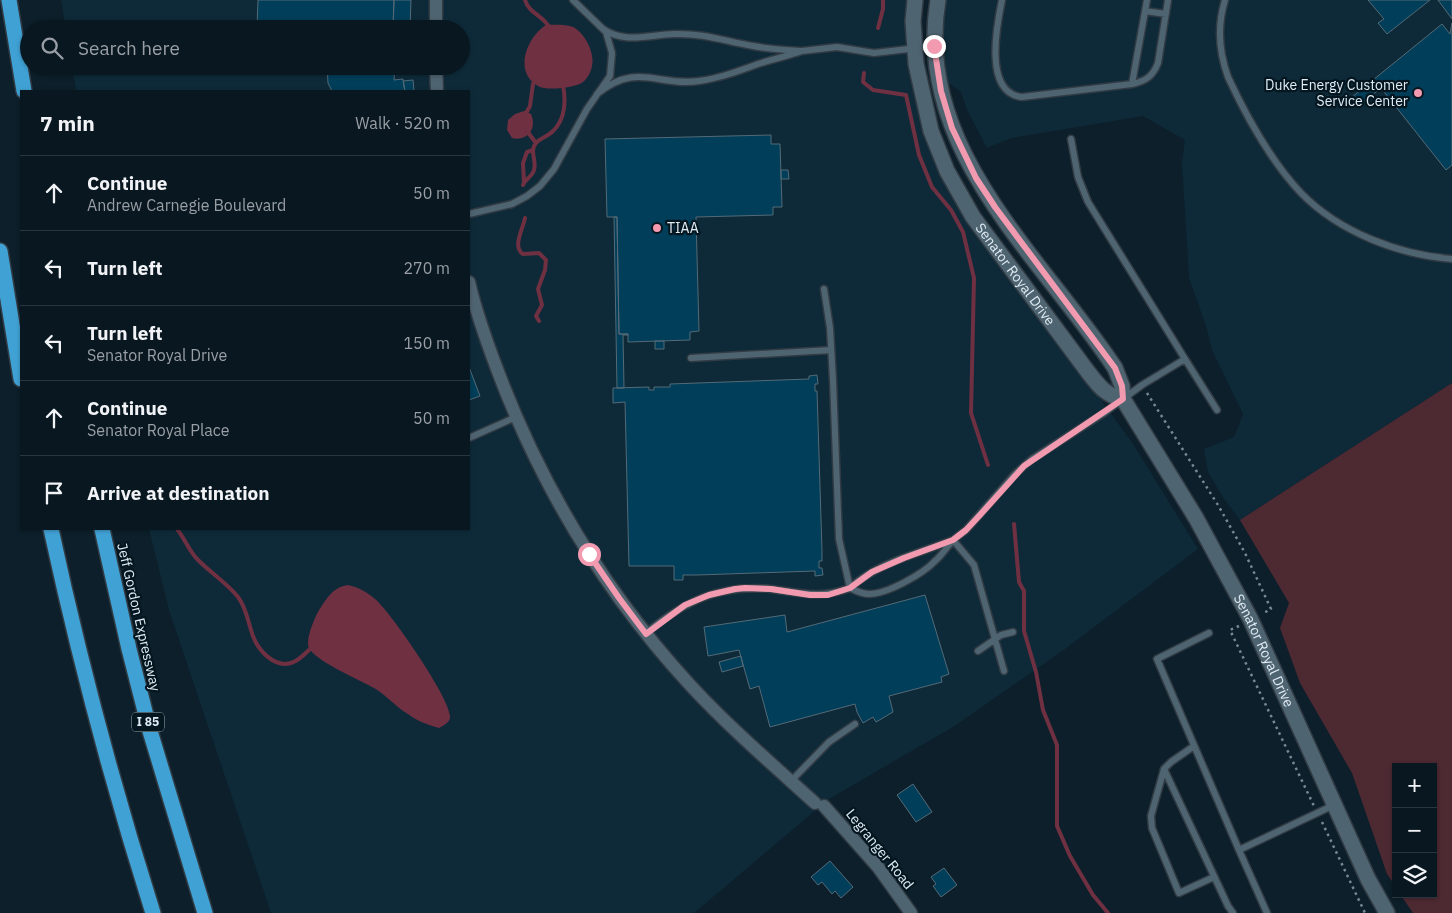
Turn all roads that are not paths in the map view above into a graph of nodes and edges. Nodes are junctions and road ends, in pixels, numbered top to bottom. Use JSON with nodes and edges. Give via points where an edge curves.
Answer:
{"nodes":[{"id":1,"x":9,"y":0,"type":"edge"},
{"id":2,"x":436,"y":0,"type":"edge"},
{"id":3,"x":573,"y":0,"type":"edge"},
{"id":4,"x":915,"y":0,"type":"edge"},
{"id":5,"x":938,"y":0,"type":"edge"},
{"id":6,"x":1002,"y":0,"type":"edge"},
{"id":7,"x":1147,"y":0,"type":"edge"},
{"id":8,"x":1168,"y":0,"type":"edge"},
{"id":9,"x":1225,"y":0,"type":"edge"},
{"id":10,"x":1145,"y":11,"type":"junction"},
{"id":11,"x":1166,"y":14,"type":"junction"},
{"id":12,"x":436,"y":20,"type":"edge"},
{"id":13,"x":603,"y":28,"type":"junction"},
{"id":14,"x":934,"y":46,"type":"junction"},
{"id":15,"x":914,"y":48,"type":"junction"},
{"id":16,"x":802,"y":51,"type":"junction"},
{"id":17,"x":20,"y":67,"type":"edge"},
{"id":18,"x":21,"y":75,"type":"edge"},
{"id":19,"x":436,"y":75,"type":"edge"},
{"id":20,"x":1132,"y":84,"type":"junction"},
{"id":21,"x":24,"y":90,"type":"edge"},
{"id":22,"x":437,"y":90,"type":"edge"},
{"id":23,"x":597,"y":94,"type":"junction"},
{"id":24,"x":1071,"y":139,"type":"dead end"},
{"id":25,"x":470,"y":214,"type":"edge"},
{"id":26,"x":0,"y":252,"type":"edge"},
{"id":27,"x":1452,"y":259,"type":"edge"},
{"id":28,"x":470,"y":285,"type":"edge"},
{"id":29,"x":824,"y":289,"type":"dead end"},
{"id":30,"x":831,"y":350,"type":"junction"},
{"id":31,"x":691,"y":358,"type":"dead end"},
{"id":32,"x":1185,"y":359,"type":"junction"},
{"id":33,"x":20,"y":372,"type":"edge"},
{"id":34,"x":1123,"y":399,"type":"junction"},
{"id":35,"x":1217,"y":410,"type":"dead end"},
{"id":36,"x":516,"y":417,"type":"junction"},
{"id":37,"x":470,"y":438,"type":"edge"},
{"id":38,"x":51,"y":530,"type":"edge"},
{"id":39,"x":102,"y":530,"type":"edge"},
{"id":40,"x":953,"y":540,"type":"junction"},
{"id":41,"x":850,"y":588,"type":"junction"},
{"id":42,"x":1013,"y":632,"type":"dead end"},
{"id":43,"x":1208,"y":633,"type":"dead end"},
{"id":44,"x":646,"y":634,"type":"junction"},
{"id":45,"x":995,"y":639,"type":"junction"},
{"id":46,"x":978,"y":651,"type":"dead end"},
{"id":47,"x":1004,"y":671,"type":"dead end"},
{"id":48,"x":855,"y":724,"type":"dead end"},
{"id":49,"x":1194,"y":746,"type":"junction"},
{"id":50,"x":1164,"y":769,"type":"junction"},
{"id":51,"x":791,"y":781,"type":"junction"},
{"id":52,"x":1335,"y":804,"type":"junction"},
{"id":53,"x":1239,"y":850,"type":"junction"},
{"id":54,"x":1214,"y":877,"type":"junction"},
{"id":55,"x":153,"y":913,"type":"edge"},
{"id":56,"x":205,"y":913,"type":"edge"},
{"id":57,"x":911,"y":913,"type":"edge"},
{"id":58,"x":1233,"y":913,"type":"edge"},
{"id":59,"x":1267,"y":913,"type":"edge"},
{"id":60,"x":1387,"y":913,"type":"edge"}],
"edges":[{"from":1,"to":17,"type":"highway"},
{"from":2,"to":12,"type":"street"},
{"from":3,"to":13,"type":"lane"},
{"from":4,"to":15,"type":"street","name":"Senator Royal Drive"},
{"from":5,"to":14,"type":"street","name":"Senator Royal Drive"},
{"from":6,"to":20,"type":"lane","via":[[995,41],[997,69],[1000,80],[1012,94],[1022,96]]},
{"from":7,"to":10,"type":"lane"},
{"from":8,"to":11,"type":"lane"},
{"from":9,"to":27,"type":"lane","via":[[1219,39],[1228,78],[1272,155],[1295,186],[1330,216],[1360,233],[1411,252]]},
{"from":10,"to":11,"type":"lane"},
{"from":10,"to":20,"type":"lane"},
{"from":11,"to":20,"type":"lane","via":[[1156,68],[1146,80]]},
{"from":13,"to":16,"type":"lane","via":[[624,37],[701,35],[752,46]]},
{"from":13,"to":23,"type":"lane","via":[[610,42],[612,68],[608,80]]},
{"from":14,"to":15,"type":"lane"},
{"from":14,"to":34,"type":"street","name":"Senator Royal Drive","via":[[941,91],[957,141],[976,178],[1115,368]]},
{"from":15,"to":16,"type":"lane","via":[[874,53],[837,47]]},
{"from":15,"to":34,"type":"street","name":"Senator Royal Drive","via":[[931,131],[947,171],[973,217],[1102,389]]},
{"from":16,"to":23,"type":"lane","via":[[698,81],[629,78]]},
{"from":18,"to":21,"type":"highway"},
{"from":19,"to":22,"type":"street"},
{"from":23,"to":25,"type":"lane","via":[[540,186],[512,204]]},
{"from":24,"to":32,"type":"lane","via":[[1078,177],[1088,202]]},
{"from":26,"to":33,"type":"highway"},
{"from":28,"to":36,"type":"street","name":"Legranger Road","via":[[491,353]]},
{"from":29,"to":30,"type":"lane"},
{"from":30,"to":31,"type":"lane"},
{"from":30,"to":41,"type":"lane","via":[[839,539]]},
{"from":32,"to":34,"type":"lane"},
{"from":32,"to":35,"type":"lane"},
{"from":34,"to":40,"type":"lane","via":[[1024,466]]},
{"from":34,"to":52,"type":"street","name":"Senator Royal Drive","via":[[1226,572]]},
{"from":36,"to":37,"type":"lane"},
{"from":36,"to":44,"type":"street","name":"Legranger Road","via":[[566,516]]},
{"from":38,"to":55,"type":"highway","via":[[118,798]]},
{"from":39,"to":56,"type":"highway","name":"Jeff Gordon Expressway","number":"I 85","via":[[150,731]]},
{"from":40,"to":41,"type":"lane","via":[[872,572]]},
{"from":40,"to":41,"type":"lane","via":[[927,569],[891,588],[871,594]]},
{"from":40,"to":45,"type":"lane","via":[[974,565]]},
{"from":41,"to":44,"type":"lane","via":[[822,595],[758,588],[729,590],[685,605]]},
{"from":42,"to":45,"type":"lane"},
{"from":43,"to":49,"type":"lane","via":[[1157,659]]},
{"from":44,"to":51,"type":"street","name":"Legranger Road","via":[[705,701]]},
{"from":45,"to":46,"type":"lane"},
{"from":45,"to":47,"type":"lane"},
{"from":48,"to":51,"type":"lane","via":[[829,742]]},
{"from":49,"to":50,"type":"lane"},
{"from":49,"to":53,"type":"lane"},
{"from":50,"to":54,"type":"lane"},
{"from":50,"to":54,"type":"lane","via":[[1151,816],[1152,828],[1180,893]]},
{"from":51,"to":57,"type":"street","name":"Legranger Road","via":[[820,805],[878,867]]},
{"from":52,"to":53,"type":"lane"},
{"from":52,"to":60,"type":"street","name":"Senator Royal Drive","via":[[1368,879]]},
{"from":53,"to":59,"type":"lane"},
{"from":54,"to":58,"type":"lane"}]}
